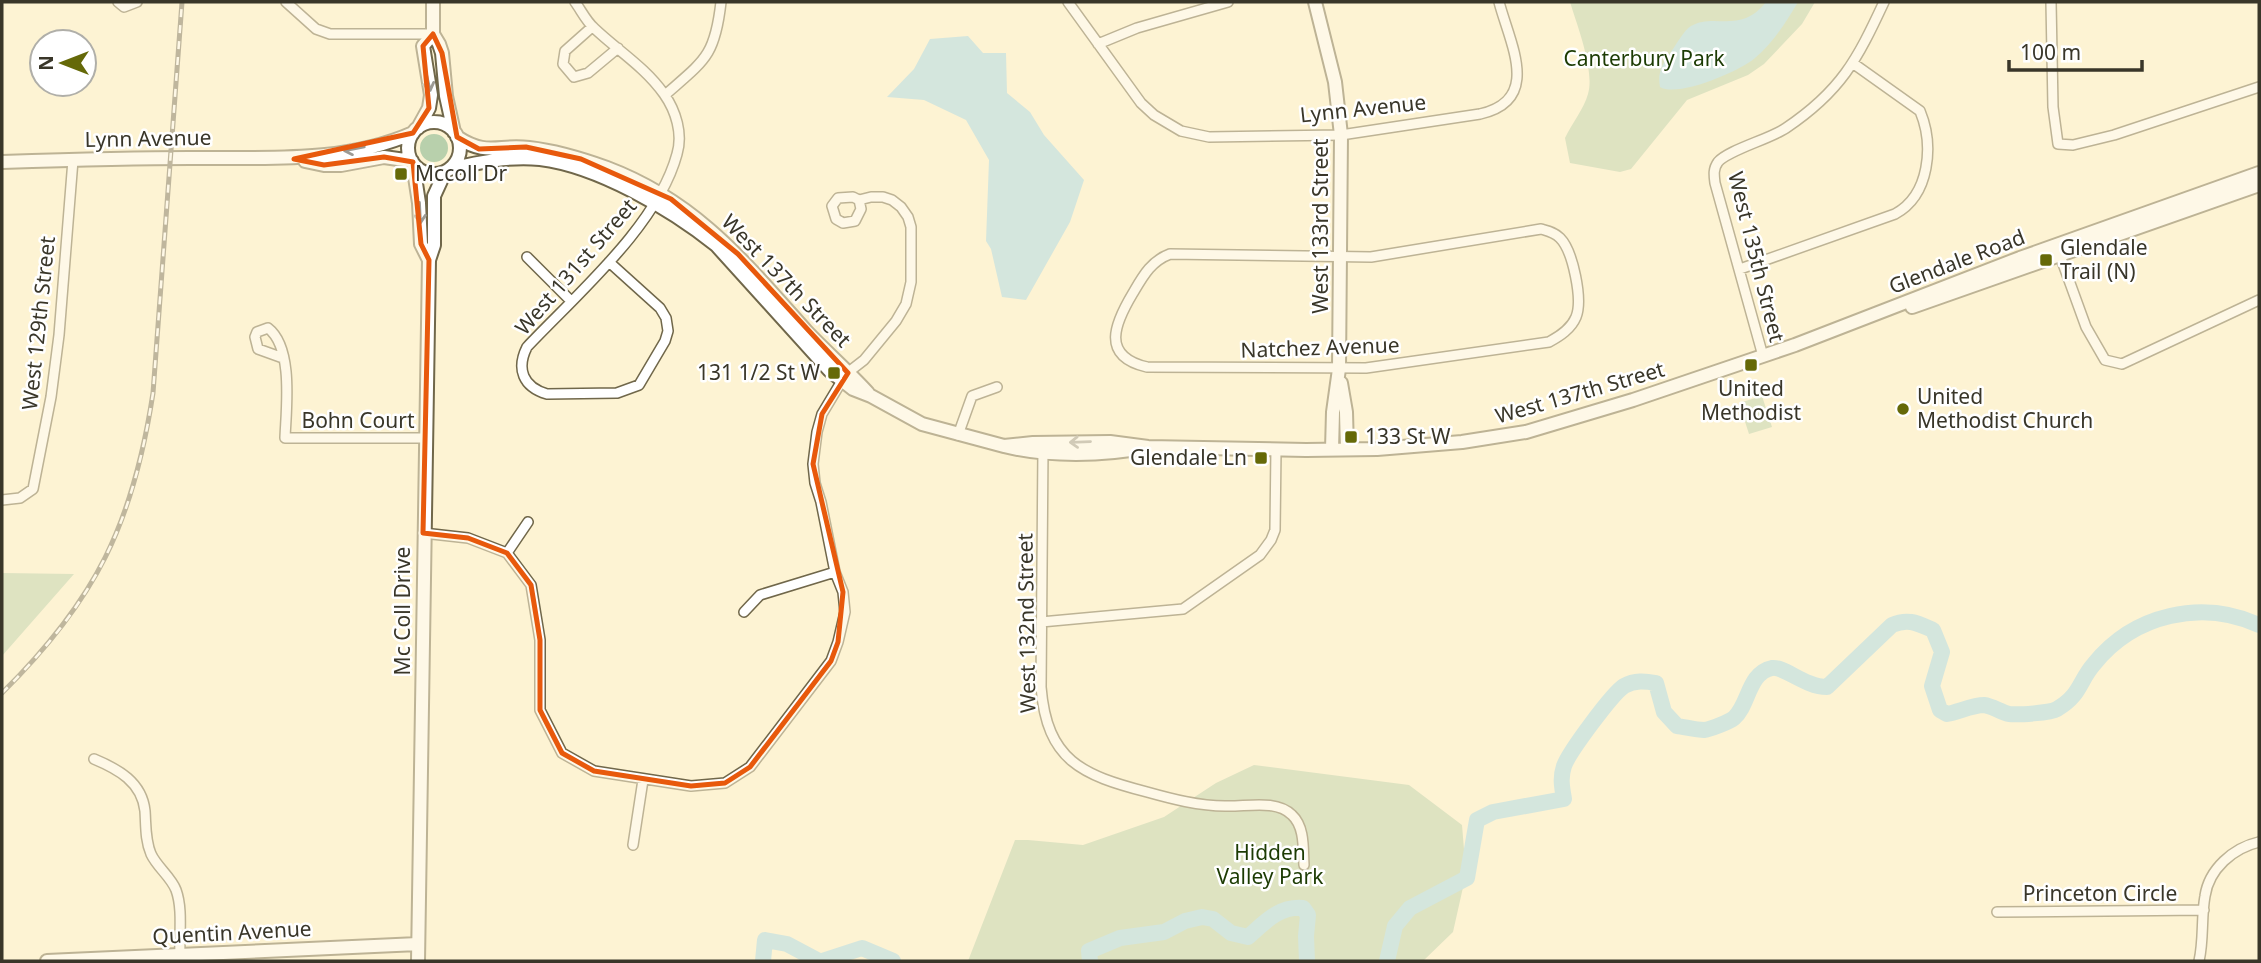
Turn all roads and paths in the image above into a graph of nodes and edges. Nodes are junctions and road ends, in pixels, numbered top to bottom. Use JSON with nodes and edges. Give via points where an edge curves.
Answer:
{"nodes":[{"id":1,"x":118,"y":2,"type":"edge"},
{"id":2,"x":137,"y":2,"type":"edge"},
{"id":3,"x":286,"y":2,"type":"edge"},
{"id":4,"x":433,"y":2,"type":"edge"},
{"id":5,"x":575,"y":2,"type":"edge"},
{"id":6,"x":721,"y":2,"type":"edge"},
{"id":7,"x":1068,"y":2,"type":"edge"},
{"id":8,"x":1228,"y":2,"type":"edge"},
{"id":9,"x":1315,"y":2,"type":"edge"},
{"id":10,"x":1499,"y":2,"type":"edge"},
{"id":11,"x":1884,"y":2,"type":"edge"},
{"id":12,"x":2051,"y":2,"type":"edge"},
{"id":13,"x":592,"y":27,"type":"junction"},
{"id":14,"x":433,"y":34,"type":"junction"},
{"id":15,"x":1098,"y":44,"type":"junction"},
{"id":16,"x":618,"y":48,"type":"junction"},
{"id":17,"x":1854,"y":64,"type":"junction"},
{"id":18,"x":2259,"y":87,"type":"edge"},
{"id":19,"x":665,"y":95,"type":"junction"},
{"id":20,"x":415,"y":131,"type":"junction"},
{"id":21,"x":456,"y":135,"type":"junction"},
{"id":22,"x":1341,"y":135,"type":"junction"},
{"id":23,"x":551,"y":156,"type":"junction"},
{"id":24,"x":294,"y":159,"type":"junction"},
{"id":25,"x":73,"y":160,"type":"junction"},
{"id":26,"x":2,"y":162,"type":"edge"},
{"id":27,"x":412,"y":163,"type":"junction"},
{"id":28,"x":448,"y":170,"type":"junction"},
{"id":29,"x":2259,"y":173,"type":"edge"},
{"id":30,"x":2259,"y":185,"type":"edge"},
{"id":31,"x":658,"y":198,"type":"junction"},
{"id":32,"x":859,"y":200,"type":"dead end"},
{"id":33,"x":2058,"y":251,"type":"junction"},
{"id":34,"x":527,"y":257,"type":"dead end"},
{"id":35,"x":1340,"y":257,"type":"junction"},
{"id":36,"x":429,"y":260,"type":"junction"},
{"id":37,"x":608,"y":262,"type":"junction"},
{"id":38,"x":1740,"y":269,"type":"junction"},
{"id":39,"x":2259,"y":300,"type":"edge"},
{"id":40,"x":571,"y":301,"type":"junction"},
{"id":41,"x":1884,"y":312,"type":"joint"},
{"id":42,"x":1763,"y":356,"type":"junction"},
{"id":43,"x":283,"y":358,"type":"dead end"},
{"id":44,"x":1339,"y":369,"type":"junction"},
{"id":45,"x":845,"y":377,"type":"junction"},
{"id":46,"x":997,"y":387,"type":"dead end"},
{"id":47,"x":958,"y":435,"type":"junction"},
{"id":48,"x":426,"y":438,"type":"junction"},
{"id":49,"x":1043,"y":448,"type":"junction"},
{"id":50,"x":1276,"y":449,"type":"junction"},
{"id":51,"x":1332,"y":449,"type":"junction"},
{"id":52,"x":1347,"y":449,"type":"junction"},
{"id":53,"x":2,"y":500,"type":"edge"},
{"id":54,"x":528,"y":522,"type":"dead end"},
{"id":55,"x":423,"y":533,"type":"junction"},
{"id":56,"x":507,"y":553,"type":"junction"},
{"id":57,"x":835,"y":572,"type":"junction"},
{"id":58,"x":744,"y":612,"type":"dead end"},
{"id":59,"x":1041,"y":622,"type":"junction"},
{"id":60,"x":94,"y":759,"type":"dead end"},
{"id":61,"x":643,"y":779,"type":"junction"},
{"id":62,"x":2259,"y":842,"type":"edge"},
{"id":63,"x":634,"y":845,"type":"dead end"},
{"id":64,"x":1304,"y":865,"type":"dead end"},
{"id":65,"x":2204,"y":910,"type":"junction"},
{"id":66,"x":1997,"y":912,"type":"dead end"},
{"id":67,"x":418,"y":944,"type":"junction"},
{"id":68,"x":180,"y":955,"type":"junction"},
{"id":69,"x":47,"y":961,"type":"edge"},
{"id":70,"x":418,"y":961,"type":"edge"},
{"id":71,"x":2199,"y":961,"type":"edge"}],
"edges":[{"from":1,"to":2,"type":"street","via":[[129,7]]},
{"from":3,"to":14,"type":"street","via":[[316,29],[330,34]]},
{"from":4,"to":14,"type":"main road"},
{"from":5,"to":13,"type":"street","name":"West 131st Street"},
{"from":6,"to":19,"type":"street","via":[[712,47]]},
{"from":7,"to":15,"type":"street"},
{"from":8,"to":15,"type":"street"},
{"from":9,"to":22,"type":"main road","name":"West 133rd Street","via":[[1335,82]]},
{"from":10,"to":22,"type":"street","name":"Lynn Avenue","via":[[1517,67],[1515,92],[1508,101],[1491,111]]},
{"from":11,"to":17,"type":"street"},
{"from":12,"to":18,"type":"street","via":[[2058,144],[2114,135]]},
{"from":13,"to":16,"type":"street","name":"West 131st Street"},
{"from":13,"to":16,"type":"street","via":[[565,51],[563,64],[574,77],[589,73]]},
{"from":14,"to":20,"type":"main road","one_way":true,"via":[[423,46],[430,102]]},
{"from":14,"to":21,"type":"main road","via":[[442,53]]},
{"from":15,"to":22,"type":"street","name":"Lynn Avenue","via":[[1141,103],[1181,131],[1209,137]]},
{"from":16,"to":19,"type":"street","name":"West 131st Street"},
{"from":17,"to":38,"type":"street","name":"West 135th Street","via":[[1804,116],[1781,132],[1721,159],[1716,166],[1715,183]]},
{"from":17,"to":38,"type":"street","via":[[1920,111],[1926,156],[1916,197],[1895,214]]},
{"from":19,"to":31,"type":"street","name":"West 131st Street","via":[[678,121],[678,153]]},
{"from":20,"to":21,"type":"main road","via":[[437,123]]},
{"from":20,"to":24,"type":"main road","name":"Lynn Avenue","one_way":true,"via":[[388,143]]},
{"from":20,"to":27,"type":"main road","via":[[408,144]]},
{"from":21,"to":23,"type":"main road","via":[[479,149],[526,147]]},
{"from":21,"to":28,"type":"main road","via":[[460,151]]},
{"from":22,"to":35,"type":"main road","name":"West 133rd Street"},
{"from":23,"to":28,"type":"main road","via":[[495,159]]},
{"from":23,"to":31,"type":"main road","name":"West 137th Street"},
{"from":24,"to":25,"type":"main road","name":"Lynn Avenue"},
{"from":24,"to":27,"type":"main road","name":"Lynn Avenue","via":[[324,165],[384,157]]},
{"from":25,"to":26,"type":"main road","name":"Lynn Avenue"},
{"from":25,"to":53,"type":"street","name":"West 129th Street","via":[[59,335],[33,489],[20,498]]},
{"from":27,"to":28,"type":"main road","via":[[431,174]]},
{"from":27,"to":36,"type":"main road","name":"Mc Coll Drive","one_way":true,"via":[[421,244]]},
{"from":28,"to":36,"type":"main road","name":"Mc Coll Drive","via":[[434,196],[434,245]]},
{"from":29,"to":33,"type":"main road","name":"Glendale Road"},
{"from":30,"to":33,"type":"main road","name":"Glendale Road"},
{"from":31,"to":37,"type":"street","name":"West 131st Street"},
{"from":31,"to":45,"type":"main road","name":"West 137th Street","via":[[689,212],[738,254]]},
{"from":32,"to":45,"type":"street","via":[[892,200],[908,217],[911,282],[896,321]]},
{"from":33,"to":39,"type":"street","via":[[2086,327],[2105,360],[2122,364]]},
{"from":33,"to":41,"type":"main road","name":"Glendale Road","via":[[1914,306]]},
{"from":34,"to":40,"type":"street"},
{"from":35,"to":44,"type":"main road","name":"West 133rd Street"},
{"from":35,"to":44,"type":"street","name":"Natchez Avenue","via":[[1170,254],[1153,263],[1133,292],[1118,317],[1115,338],[1123,354],[1147,368]]},
{"from":35,"to":44,"type":"street","name":"Natchez Avenue","via":[[1388,254],[1541,229],[1553,232],[1568,249],[1579,295],[1576,318],[1549,342]]},
{"from":36,"to":48,"type":"main road","name":"Mc Coll Drive"},
{"from":37,"to":40,"type":"street","name":"West 131st Street"},
{"from":37,"to":40,"type":"street","name":"West 131st Street","via":[[666,318],[665,341],[639,385],[617,393],[547,394],[524,379],[520,368],[527,347]]},
{"from":38,"to":42,"type":"street","name":"West 135th Street"},
{"from":41,"to":42,"type":"main road","name":"West 137th Street"},
{"from":42,"to":52,"type":"main road","name":"West 137th Street","via":[[1526,432],[1424,446]]},
{"from":43,"to":48,"type":"street","name":"Bohn Court","via":[[285,438]]},
{"from":44,"to":51,"type":"main road","name":"West 133rd Street"},
{"from":44,"to":52,"type":"main road","name":"West 133rd Street"},
{"from":45,"to":47,"type":"main road","name":"West 137th Street","via":[[922,424]]},
{"from":45,"to":57,"type":"street","via":[[822,414],[813,464]]},
{"from":46,"to":47,"type":"street","via":[[972,396]]},
{"from":47,"to":49,"type":"main road","name":"West 137th Street","via":[[1004,446]]},
{"from":48,"to":55,"type":"main road","name":"Mc Coll Drive"},
{"from":49,"to":50,"type":"main road","name":"West 137th Street","via":[[1110,442]]},
{"from":49,"to":59,"type":"street","name":"West 132nd Street"},
{"from":50,"to":51,"type":"main road","name":"West 137th Street"},
{"from":50,"to":59,"type":"street","via":[[1275,530],[1260,555],[1183,609]]},
{"from":51,"to":52,"type":"main road","name":"West 137th Street"},
{"from":54,"to":56,"type":"street"},
{"from":55,"to":56,"type":"street","via":[[468,538]]},
{"from":55,"to":67,"type":"main road","name":"Mc Coll Drive"},
{"from":56,"to":61,"type":"street","via":[[531,585],[540,640],[540,710],[562,753],[594,771]]},
{"from":57,"to":58,"type":"street","via":[[760,595]]},
{"from":57,"to":61,"type":"street","via":[[845,612],[831,662],[750,767],[725,783],[691,786]]},
{"from":59,"to":64,"type":"street","name":"West 132nd Street","via":[[1043,711],[1051,734],[1073,763],[1108,782],[1176,799],[1286,810],[1301,829]]},
{"from":60,"to":68,"type":"street","via":[[121,771],[135,785],[144,806],[151,853],[176,887]]},
{"from":61,"to":63,"type":"street"},
{"from":62,"to":65,"type":"street","via":[[2243,847],[2220,864],[2207,886]]},
{"from":65,"to":66,"type":"street","name":"Princeton Circle"},
{"from":65,"to":71,"type":"street"},
{"from":67,"to":68,"type":"main road","name":"Quentin Avenue"},
{"from":67,"to":70,"type":"main road","name":"Mc Coll Drive"},
{"from":68,"to":69,"type":"main road","name":"Quentin Avenue"}]}
